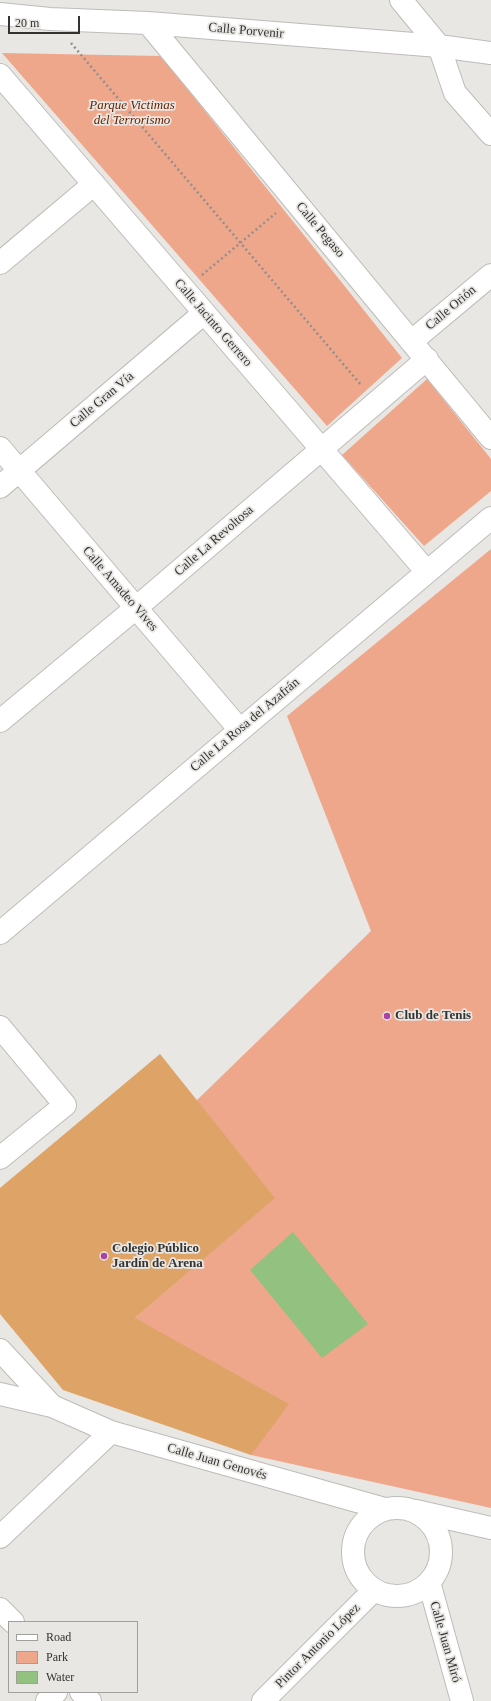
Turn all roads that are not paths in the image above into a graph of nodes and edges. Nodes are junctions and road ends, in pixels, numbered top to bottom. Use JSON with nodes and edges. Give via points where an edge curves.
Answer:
{"nodes":[{"id":1,"x":401,"y":0,"type":"edge"},
{"id":2,"x":0,"y":14,"type":"edge"},
{"id":3,"x":148,"y":22,"type":"junction"},
{"id":4,"x":439,"y":46,"type":"junction"},
{"id":5,"x":491,"y":53,"type":"edge"},
{"id":6,"x":0,"y":75,"type":"edge"},
{"id":7,"x":491,"y":134,"type":"edge"},
{"id":8,"x":94,"y":184,"type":"junction"},
{"id":9,"x":0,"y":262,"type":"edge"},
{"id":10,"x":491,"y":275,"type":"edge"},
{"id":11,"x":204,"y":313,"type":"junction"},
{"id":12,"x":412,"y":341,"type":"junction"},
{"id":13,"x":427,"y":359,"type":"junction"},
{"id":14,"x":491,"y":438,"type":"edge"},
{"id":15,"x":0,"y":448,"type":"edge"},
{"id":16,"x":321,"y":449,"type":"junction"},
{"id":17,"x":19,"y":471,"type":"junction"},
{"id":18,"x":0,"y":487,"type":"edge"},
{"id":19,"x":491,"y":518,"type":"edge"},
{"id":20,"x":427,"y":572,"type":"junction"},
{"id":21,"x":137,"y":607,"type":"junction"},
{"id":22,"x":0,"y":721,"type":"edge"},
{"id":23,"x":240,"y":730,"type":"junction"},
{"id":24,"x":0,"y":933,"type":"edge"},
{"id":25,"x":0,"y":1027,"type":"edge"},
{"id":26,"x":0,"y":1158,"type":"edge"},
{"id":27,"x":0,"y":1350,"type":"edge"},
{"id":28,"x":0,"y":1394,"type":"edge"},
{"id":29,"x":52,"y":1406,"type":"junction"},
{"id":30,"x":111,"y":1432,"type":"junction"},
{"id":31,"x":385,"y":1509,"type":"junction"},
{"id":32,"x":411,"y":1510,"type":"junction"},
{"id":33,"x":491,"y":1528,"type":"edge"},
{"id":34,"x":0,"y":1537,"type":"edge"},
{"id":35,"x":429,"y":1582,"type":"junction"},
{"id":36,"x":374,"y":1590,"type":"junction"},
{"id":37,"x":0,"y":1609,"type":"edge"},
{"id":38,"x":12,"y":1621,"type":"edge"},
{"id":39,"x":55,"y":1693,"type":"edge"},
{"id":40,"x":82,"y":1693,"type":"edge"},
{"id":41,"x":47,"y":1701,"type":"edge"},
{"id":42,"x":90,"y":1701,"type":"edge"},
{"id":43,"x":263,"y":1701,"type":"edge"},
{"id":44,"x":462,"y":1701,"type":"edge"}],
"edges":[{"from":1,"to":4,"type":"street"},
{"from":2,"to":3,"type":"street","name":"Calle Porvenir","via":[[50,19]]},
{"from":3,"to":4,"type":"street","name":"Calle Porvenir"},
{"from":3,"to":12,"type":"street","name":"Calle Pegaso"},
{"from":4,"to":5,"type":"street","name":"Calle Porvenir"},
{"from":4,"to":7,"type":"street","via":[[455,93]]},
{"from":6,"to":8,"type":"street","name":"Calle Jacinto Gerrero"},
{"from":8,"to":9,"type":"street"},
{"from":8,"to":11,"type":"street","name":"Calle Jacinto Gerrero"},
{"from":10,"to":12,"type":"street","name":"Calle Orión"},
{"from":11,"to":16,"type":"street","name":"Calle Jacinto Gerrero"},
{"from":11,"to":17,"type":"street","name":"Calle Gran Vía"},
{"from":12,"to":13,"type":"street","name":"Calle Pegaso"},
{"from":13,"to":14,"type":"street","name":"Calle Pegaso"},
{"from":13,"to":16,"type":"street","name":"Calle La Revoltosa"},
{"from":15,"to":17,"type":"street","name":"Calle Amadeo Vives"},
{"from":16,"to":20,"type":"street","name":"Calle Jacinto Gerrero"},
{"from":16,"to":21,"type":"street","name":"Calle La Revoltosa"},
{"from":17,"to":18,"type":"street","name":"Calle Gran Vía"},
{"from":17,"to":21,"type":"street","name":"Calle Amadeo Vives"},
{"from":19,"to":20,"type":"street","name":"Calle La Rosa del Azafrán"},
{"from":20,"to":23,"type":"street","name":"Calle La Rosa del Azafrán"},
{"from":21,"to":22,"type":"street","name":"Calle La Revoltosa"},
{"from":21,"to":23,"type":"street","name":"Calle Amadeo Vives"},
{"from":23,"to":24,"type":"street","name":"Calle La Rosa del Azafrán"},
{"from":25,"to":26,"type":"street","via":[[65,1105]]},
{"from":27,"to":29,"type":"street"},
{"from":28,"to":29,"type":"street"},
{"from":29,"to":30,"type":"street","name":"Calle Juan Genovés"},
{"from":30,"to":31,"type":"street","name":"Calle Juan Genovés"},
{"from":30,"to":34,"type":"street"},
{"from":31,"to":32,"type":"street"},
{"from":31,"to":36,"type":"street","via":[[373,1514],[364,1523],[356,1533],[353,1546],[356,1571]]},
{"from":32,"to":33,"type":"street"},
{"from":32,"to":35,"type":"street","via":[[432,1524],[438,1535],[440,1560]]},
{"from":35,"to":36,"type":"street","via":[[417,1591],[403,1596],[388,1595]]},
{"from":35,"to":44,"type":"street","name":"Calle Juan Miró"},
{"from":36,"to":43,"type":"street","name":"Pintor Antonio López"},
{"from":37,"to":38,"type":"street"},
{"from":39,"to":41,"type":"street"},
{"from":40,"to":42,"type":"street"}]}
